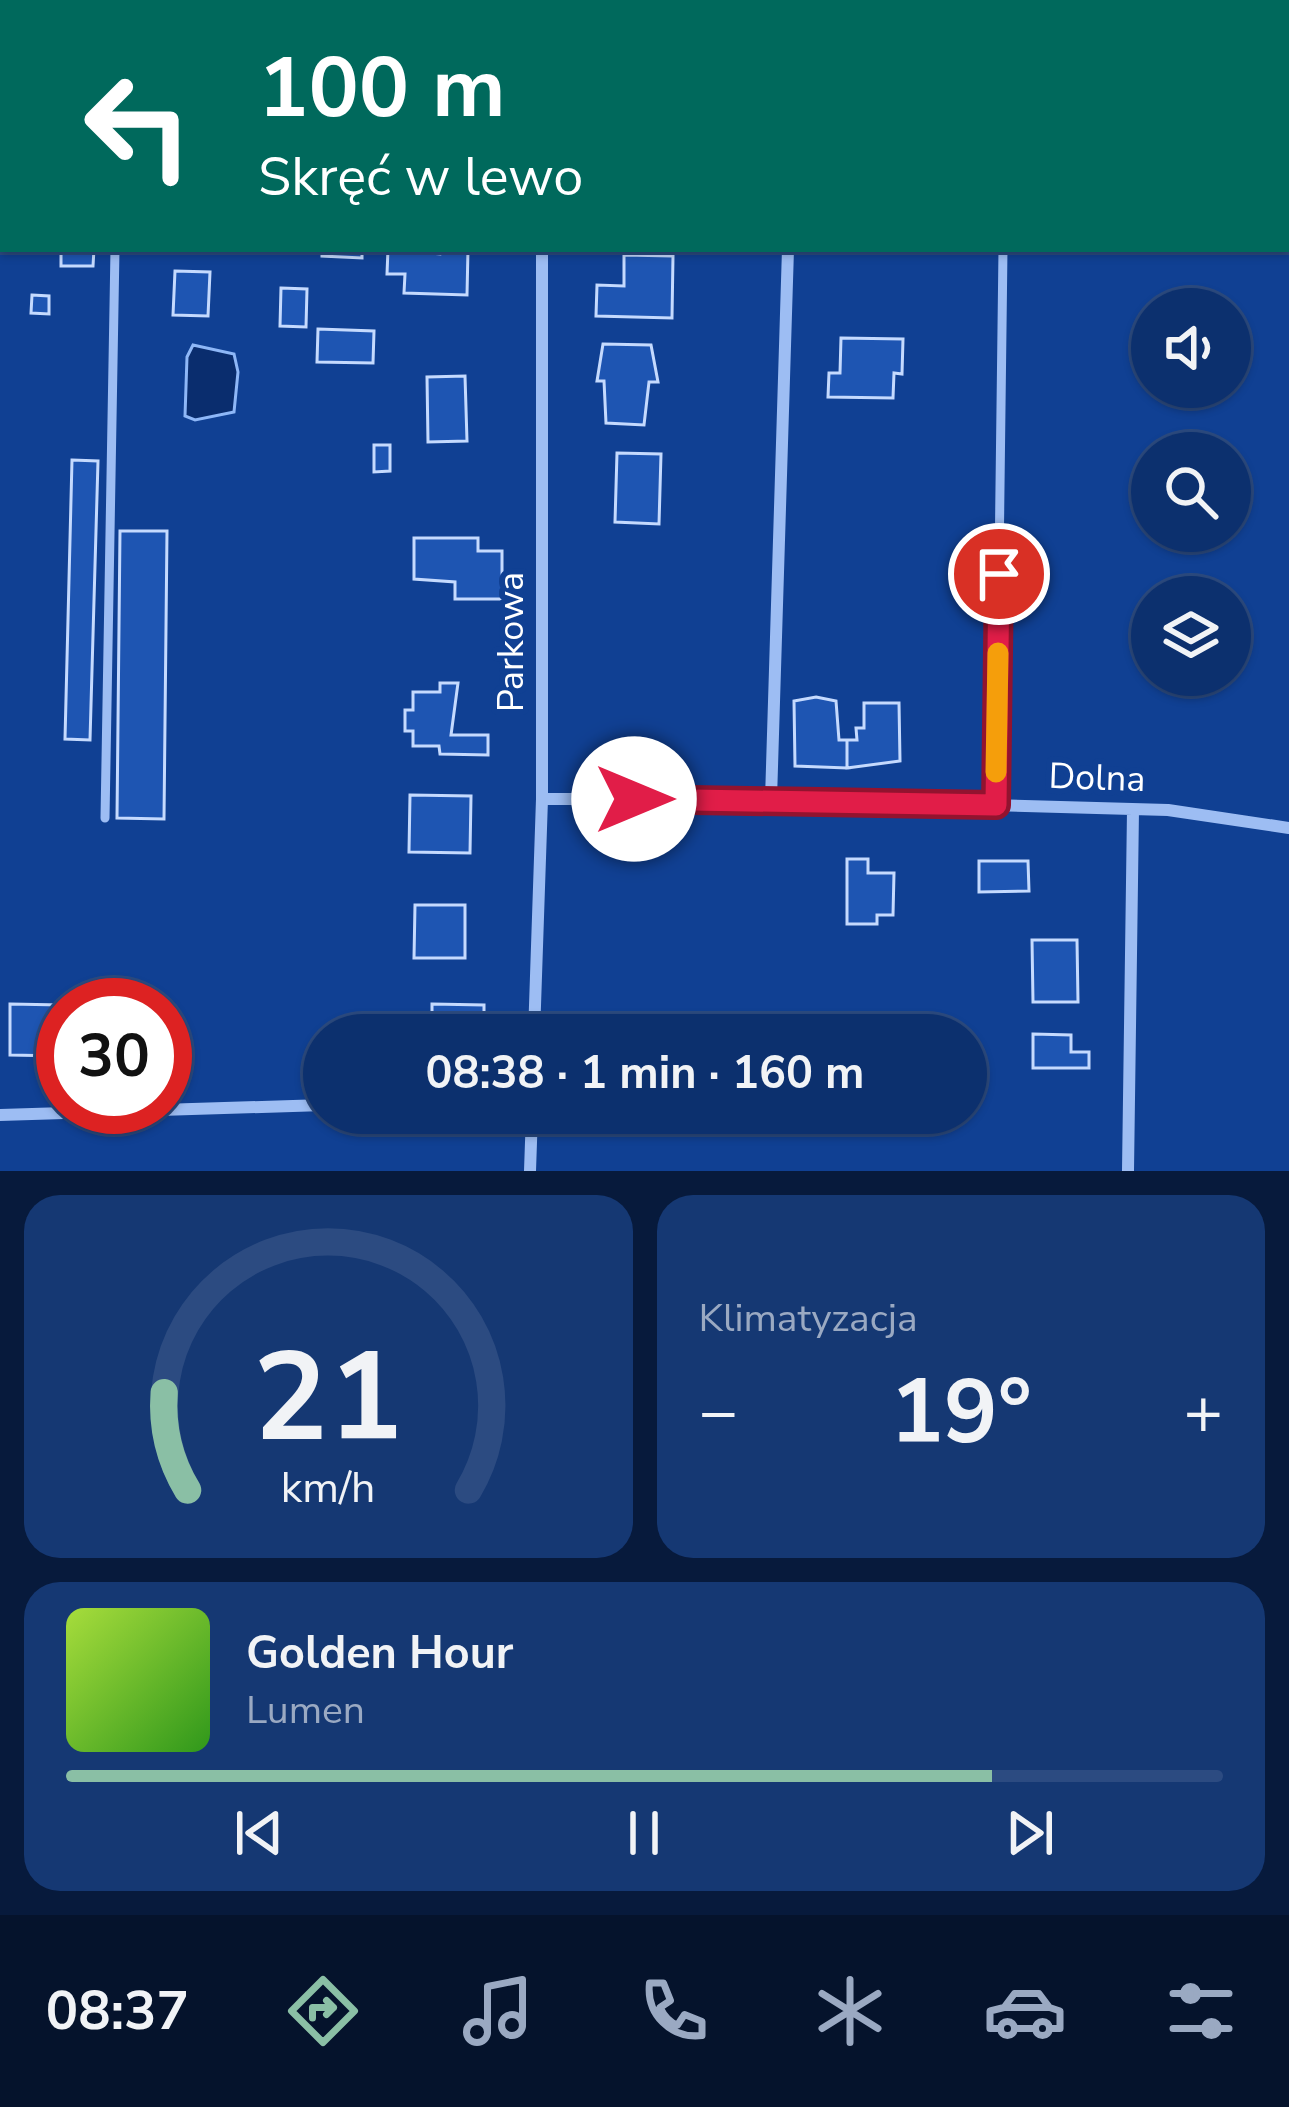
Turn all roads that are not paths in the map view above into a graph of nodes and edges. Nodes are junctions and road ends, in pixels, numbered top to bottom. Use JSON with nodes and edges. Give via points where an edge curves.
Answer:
{"nodes":[{"id":1,"x":115,"y":252,"type":"edge"},
{"id":2,"x":542,"y":252,"type":"edge"},
{"id":3,"x":788,"y":252,"type":"edge"},
{"id":4,"x":1003,"y":252,"type":"edge"},
{"id":5,"x":771,"y":799,"type":"junction"},
{"id":6,"x":542,"y":800,"type":"junction"},
{"id":7,"x":996,"y":805,"type":"junction"},
{"id":8,"x":1133,"y":810,"type":"junction"},
{"id":9,"x":105,"y":818,"type":"dead end"},
{"id":10,"x":1289,"y":828,"type":"edge"},
{"id":11,"x":535,"y":1014,"type":"edge"},
{"id":12,"x":303,"y":1106,"type":"edge"},
{"id":13,"x":0,"y":1115,"type":"edge"},
{"id":14,"x":531,"y":1134,"type":"edge"},
{"id":15,"x":530,"y":1171,"type":"edge"},
{"id":16,"x":1128,"y":1171,"type":"edge"}],
"edges":[{"from":1,"to":9,"type":"lane"},
{"from":2,"to":6,"type":"street","name":"Parkowa"},
{"from":3,"to":5,"type":"street"},
{"from":4,"to":7,"type":"lane"},
{"from":5,"to":6,"type":"street","name":"Dolna"},
{"from":5,"to":7,"type":"street","name":"Dolna"},
{"from":6,"to":11,"type":"street","name":"Parkowa"},
{"from":7,"to":8,"type":"street","name":"Dolna"},
{"from":8,"to":10,"type":"street","name":"Dolna"},
{"from":8,"to":16,"type":"street"},
{"from":12,"to":13,"type":"street"},
{"from":14,"to":15,"type":"street"}]}
